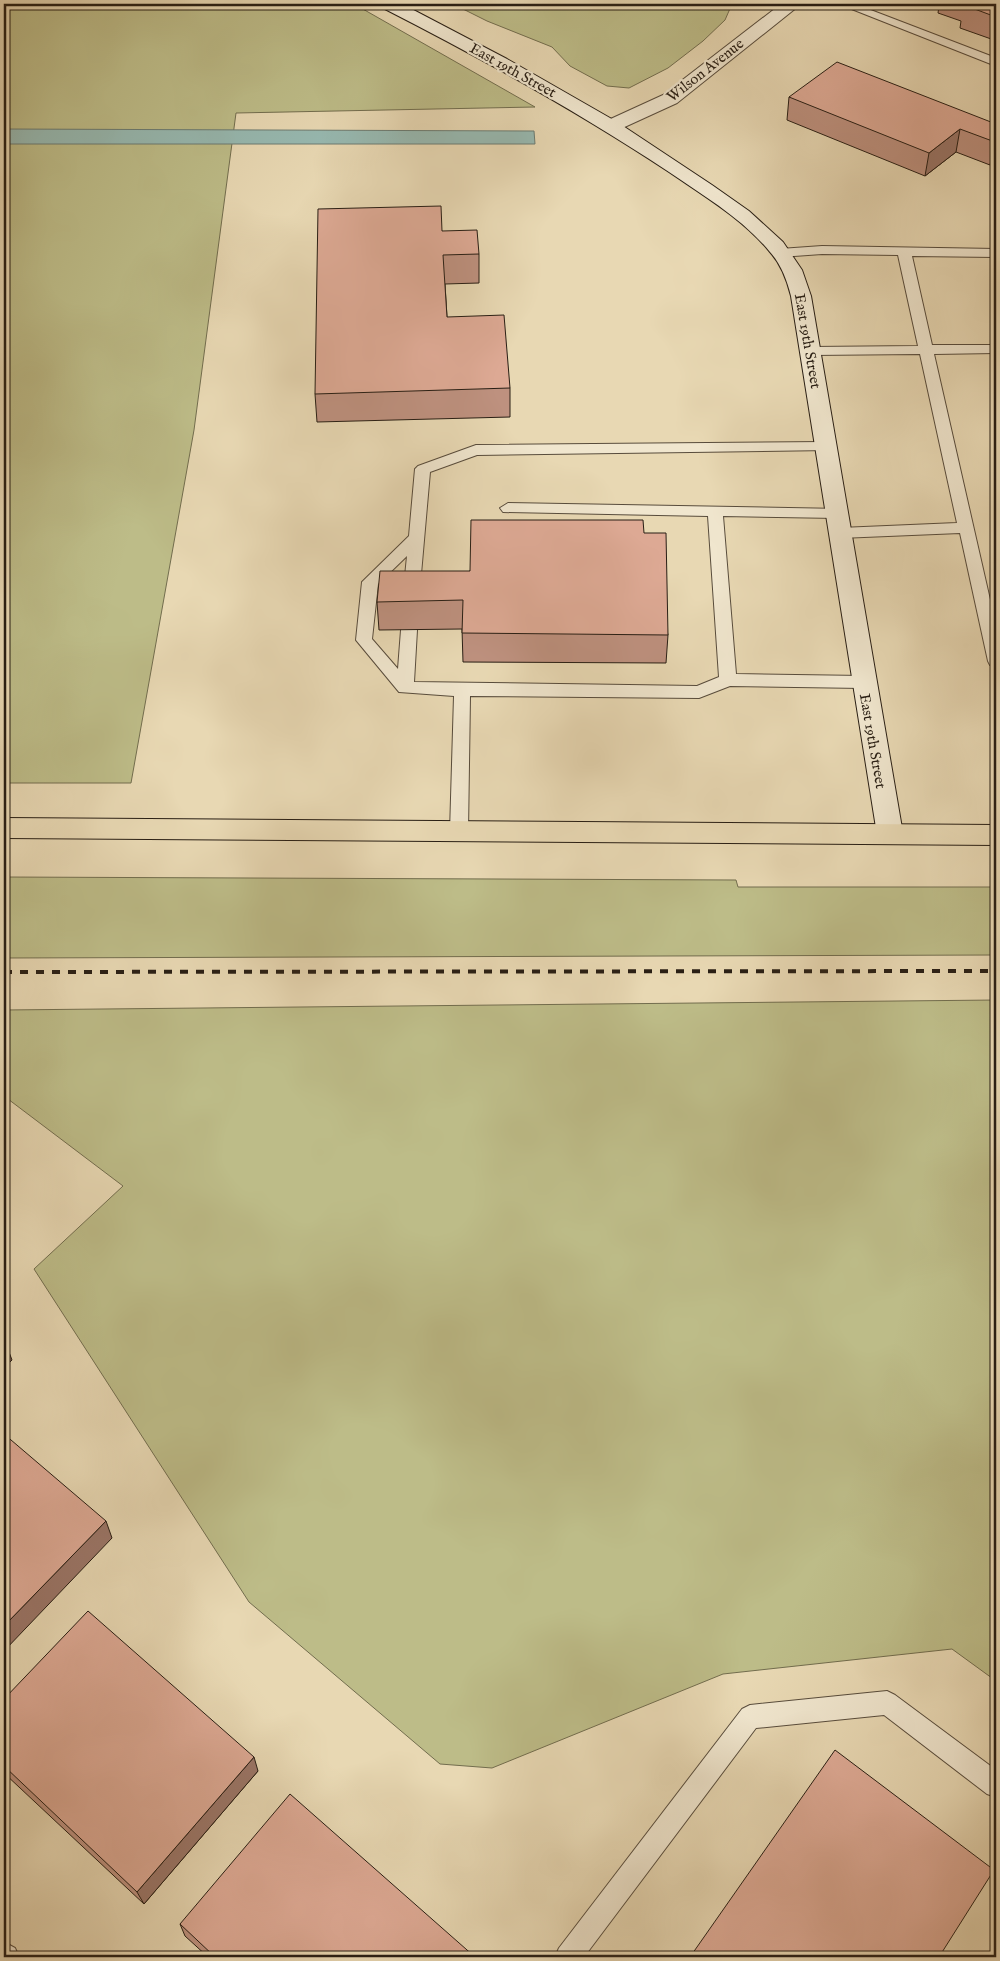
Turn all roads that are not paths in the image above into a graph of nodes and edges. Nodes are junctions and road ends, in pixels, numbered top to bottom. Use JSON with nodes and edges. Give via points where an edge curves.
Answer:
{"nodes":[{"id":1,"x":389,"y":4,"type":"edge"},
{"id":2,"x":792,"y":4,"type":"edge"},
{"id":3,"x":845,"y":4,"type":"edge"},
{"id":4,"x":996,"y":62,"type":"edge"},
{"id":5,"x":611,"y":126,"type":"junction"},
{"id":6,"x":904,"y":251,"type":"junction"},
{"id":7,"x":780,"y":253,"type":"junction"},
{"id":8,"x":996,"y":253,"type":"edge"},
{"id":9,"x":996,"y":349,"type":"edge"},
{"id":10,"x":926,"y":350,"type":"junction"},
{"id":11,"x":811,"y":351,"type":"junction"},
{"id":12,"x":824,"y":447,"type":"junction"},
{"id":13,"x":508,"y":508,"type":"dead end"},
{"id":14,"x":715,"y":511,"type":"junction"},
{"id":15,"x":838,"y":523,"type":"junction"},
{"id":16,"x":965,"y":528,"type":"junction"},
{"id":17,"x":417,"y":537,"type":"junction"},
{"id":18,"x":411,"y":600,"type":"edge"},
{"id":19,"x":409,"y":630,"type":"edge"},
{"id":20,"x":996,"y":661,"type":"edge"},
{"id":21,"x":728,"y":680,"type":"junction"},
{"id":22,"x":863,"y":682,"type":"junction"},
{"id":23,"x":405,"y":688,"type":"junction"},
{"id":24,"x":462,"y":690,"type":"junction"},
{"id":25,"x":4,"y":828,"type":"edge"},
{"id":26,"x":460,"y":832,"type":"junction"},
{"id":27,"x":890,"y":834,"type":"junction"},
{"id":28,"x":996,"y":835,"type":"edge"},
{"id":29,"x":996,"y":1785,"type":"edge"},
{"id":30,"x":4,"y":1954,"type":"edge"},
{"id":31,"x":6,"y":1957,"type":"edge"},
{"id":32,"x":568,"y":1957,"type":"edge"}],
"edges":[{"from":1,"to":5,"type":"main road","name":"East 19th Street"},
{"from":2,"to":5,"type":"main road","name":"Wilson Avenue","via":[[670,99]]},
{"from":3,"to":4,"type":"lane"},
{"from":5,"to":7,"type":"main road","name":"East 19th Street","via":[[719,198],[762,232]]},
{"from":6,"to":7,"type":"lane"},
{"from":6,"to":8,"type":"lane"},
{"from":6,"to":10,"type":"lane"},
{"from":7,"to":11,"type":"main road","name":"East 19th Street","via":[[800,290]]},
{"from":9,"to":10,"type":"lane"},
{"from":10,"to":11,"type":"lane"},
{"from":10,"to":16,"type":"lane"},
{"from":11,"to":12,"type":"main road","name":"East 19th Street"},
{"from":12,"to":15,"type":"main road","name":"East 19th Street"},
{"from":12,"to":17,"type":"lane","via":[[476,450],[423,469]]},
{"from":13,"to":14,"type":"lane"},
{"from":14,"to":15,"type":"lane"},
{"from":14,"to":21,"type":"lane"},
{"from":15,"to":16,"type":"lane"},
{"from":15,"to":22,"type":"main road","name":"East 19th Street"},
{"from":16,"to":20,"type":"lane"},
{"from":17,"to":18,"type":"lane"},
{"from":17,"to":23,"type":"lane","via":[[370,582],[364,640]]},
{"from":19,"to":23,"type":"lane"},
{"from":21,"to":22,"type":"lane"},
{"from":21,"to":24,"type":"lane","via":[[699,692]]},
{"from":22,"to":27,"type":"main road","name":"East 19th Street"},
{"from":23,"to":24,"type":"lane"},
{"from":24,"to":26,"type":"lane"},
{"from":25,"to":26,"type":"highway"},
{"from":26,"to":27,"type":"highway"},
{"from":27,"to":28,"type":"highway"},
{"from":29,"to":32,"type":"lane","via":[[887,1703],[750,1717]]},
{"from":30,"to":31,"type":"lane"}]}
